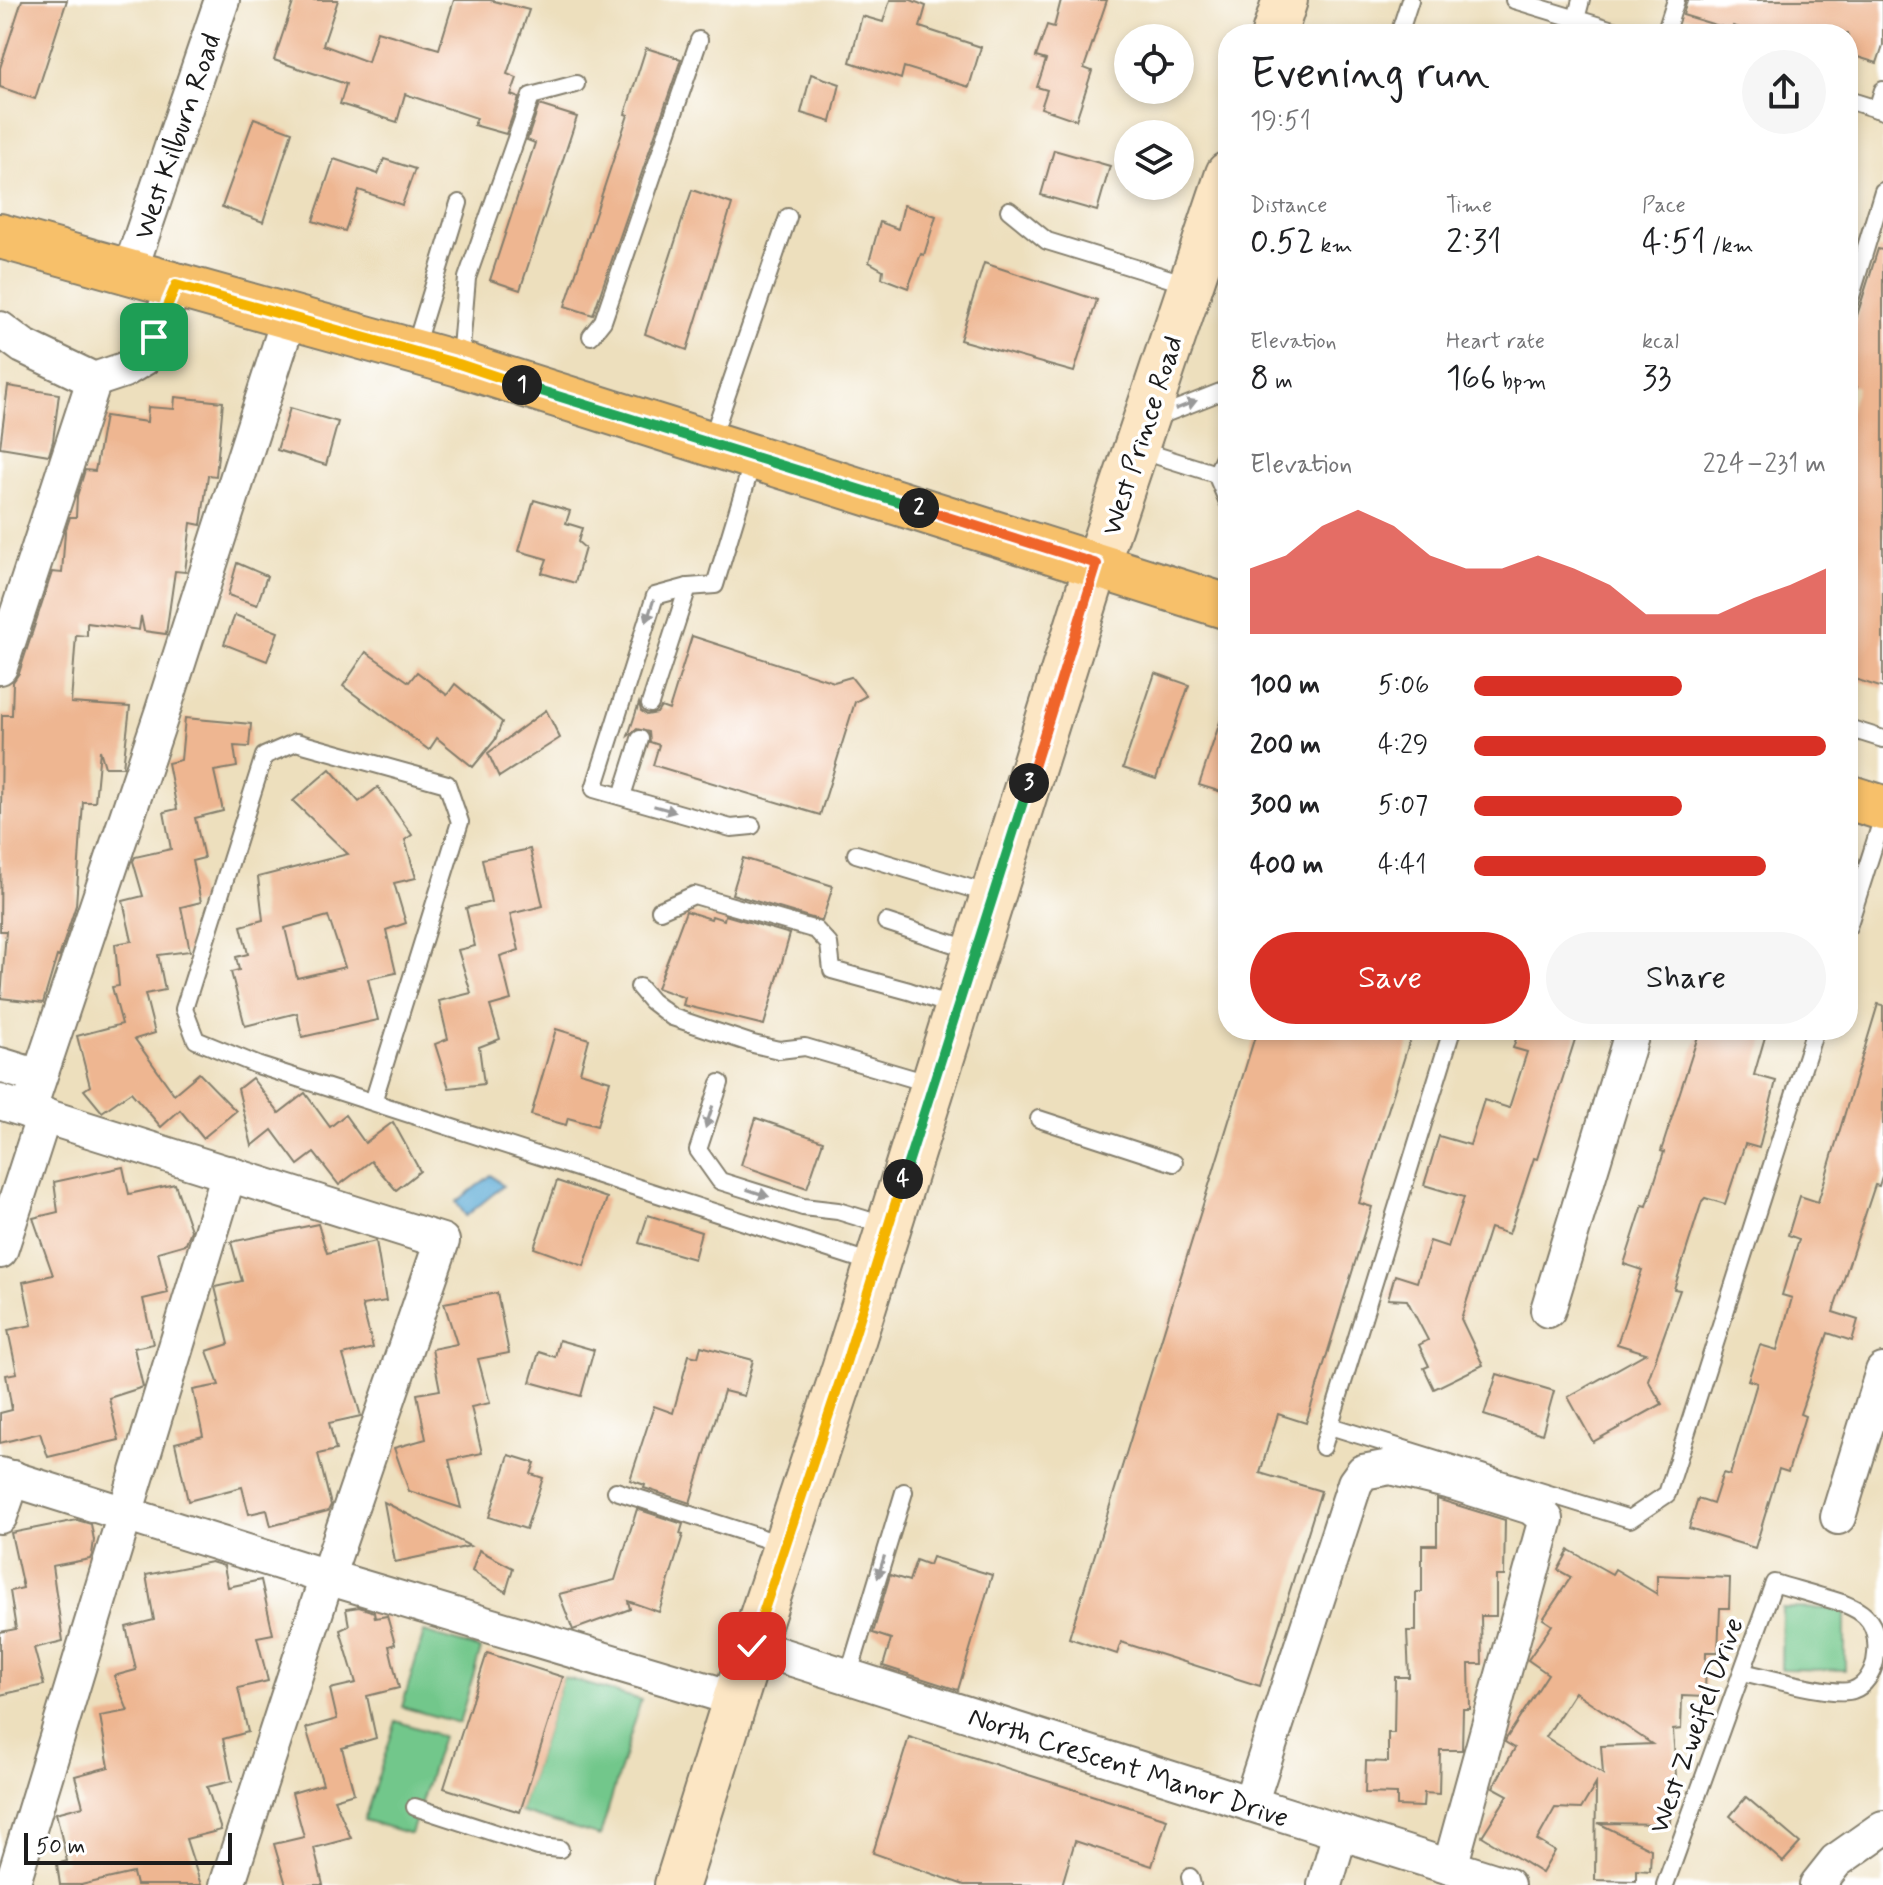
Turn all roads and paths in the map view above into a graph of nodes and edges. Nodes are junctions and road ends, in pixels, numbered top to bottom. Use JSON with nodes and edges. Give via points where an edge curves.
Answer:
{"nodes":[{"id":1,"x":222,"y":0,"type":"edge"},
{"id":2,"x":1285,"y":0,"type":"edge"},
{"id":3,"x":1410,"y":0,"type":"edge"},
{"id":4,"x":1514,"y":0,"type":"edge"},
{"id":5,"x":1581,"y":0,"type":"edge"},
{"id":6,"x":1676,"y":0,"type":"edge"},
{"id":7,"x":1576,"y":19,"type":"junction"},
{"id":8,"x":1277,"y":24,"type":"edge"},
{"id":9,"x":1402,"y":24,"type":"edge"},
{"id":10,"x":1593,"y":24,"type":"edge"},
{"id":11,"x":1668,"y":24,"type":"edge"},
{"id":12,"x":699,"y":40,"type":"dead end"},
{"id":13,"x":576,"y":84,"type":"dead end"},
{"id":14,"x":1883,"y":90,"type":"edge"},
{"id":15,"x":1858,"y":103,"type":"edge"},
{"id":16,"x":1880,"y":110,"type":"edge"},
{"id":17,"x":1883,"y":191,"type":"edge"},
{"id":18,"x":459,"y":203,"type":"dead end"},
{"id":19,"x":1218,"y":203,"type":"edge"},
{"id":20,"x":1009,"y":210,"type":"dead end"},
{"id":21,"x":788,"y":217,"type":"dead end"},
{"id":22,"x":0,"y":236,"type":"edge"},
{"id":23,"x":129,"y":273,"type":"junction"},
{"id":24,"x":1858,"y":273,"type":"edge"},
{"id":25,"x":176,"y":285,"type":"junction"},
{"id":26,"x":1190,"y":285,"type":"junction"},
{"id":27,"x":289,"y":317,"type":"junction"},
{"id":28,"x":0,"y":329,"type":"edge"},
{"id":29,"x":591,"y":336,"type":"dead end"},
{"id":30,"x":414,"y":352,"type":"junction"},
{"id":31,"x":459,"y":364,"type":"junction"},
{"id":32,"x":94,"y":380,"type":"junction"},
{"id":33,"x":1218,"y":394,"type":"edge"},
{"id":34,"x":1140,"y":435,"type":"junction"},
{"id":35,"x":711,"y":442,"type":"junction"},
{"id":36,"x":754,"y":456,"type":"junction"},
{"id":37,"x":1218,"y":470,"type":"edge"},
{"id":38,"x":1216,"y":474,"type":"junction"},
{"id":39,"x":1218,"y":479,"type":"edge"},
{"id":40,"x":1097,"y":564,"type":"junction"},
{"id":41,"x":688,"y":587,"type":"junction"},
{"id":42,"x":1218,"y":604,"type":"edge"},
{"id":43,"x":0,"y":667,"type":"edge"},
{"id":44,"x":650,"y":704,"type":"dead end"},
{"id":45,"x":1858,"y":731,"type":"edge"},
{"id":46,"x":640,"y":739,"type":"dead end"},
{"id":47,"x":1883,"y":739,"type":"edge"},
{"id":48,"x":622,"y":796,"type":"junction"},
{"id":49,"x":1858,"y":800,"type":"edge"},
{"id":50,"x":1883,"y":808,"type":"edge"},
{"id":51,"x":1883,"y":817,"type":"edge"},
{"id":52,"x":752,"y":826,"type":"dead end"},
{"id":53,"x":856,"y":854,"type":"dead end"},
{"id":54,"x":993,"y":895,"type":"junction"},
{"id":55,"x":1858,"y":896,"type":"edge"},
{"id":56,"x":660,"y":910,"type":"dead end"},
{"id":57,"x":886,"y":922,"type":"dead end"},
{"id":58,"x":975,"y":951,"type":"junction"},
{"id":59,"x":639,"y":987,"type":"dead end"},
{"id":60,"x":957,"y":1007,"type":"junction"},
{"id":61,"x":1449,"y":1040,"type":"edge"},
{"id":62,"x":1630,"y":1040,"type":"edge"},
{"id":63,"x":1812,"y":1040,"type":"edge"},
{"id":64,"x":0,"y":1065,"type":"edge"},
{"id":65,"x":39,"y":1077,"type":"junction"},
{"id":66,"x":720,"y":1083,"type":"dead end"},
{"id":67,"x":933,"y":1085,"type":"junction"},
{"id":68,"x":373,"y":1102,"type":"junction"},
{"id":69,"x":24,"y":1109,"type":"edge"},
{"id":70,"x":1039,"y":1119,"type":"dead end"},
{"id":71,"x":1174,"y":1163,"type":"dead end"},
{"id":72,"x":229,"y":1173,"type":"junction"},
{"id":73,"x":882,"y":1245,"type":"junction"},
{"id":74,"x":0,"y":1251,"type":"edge"},
{"id":75,"x":1548,"y":1310,"type":"dead end"},
{"id":76,"x":1883,"y":1371,"type":"edge"},
{"id":77,"x":1330,"y":1426,"type":"junction"},
{"id":78,"x":1323,"y":1447,"type":"dead end"},
{"id":79,"x":6,"y":1476,"type":"edge"},
{"id":80,"x":616,"y":1491,"type":"dead end"},
{"id":81,"x":904,"y":1492,"type":"dead end"},
{"id":82,"x":125,"y":1513,"type":"junction"},
{"id":83,"x":0,"y":1516,"type":"edge"},
{"id":84,"x":1838,"y":1517,"type":"dead end"},
{"id":85,"x":786,"y":1545,"type":"junction"},
{"id":86,"x":327,"y":1577,"type":"junction"},
{"id":87,"x":752,"y":1646,"type":"junction"},
{"id":88,"x":1743,"y":1672,"type":"junction"},
{"id":89,"x":848,"y":1677,"type":"junction"},
{"id":90,"x":736,"y":1699,"type":"junction"},
{"id":91,"x":1250,"y":1804,"type":"junction"},
{"id":92,"x":415,"y":1807,"type":"dead end"},
{"id":93,"x":1883,"y":1828,"type":"edge"},
{"id":94,"x":1340,"y":1833,"type":"junction"},
{"id":95,"x":560,"y":1849,"type":"dead end"},
{"id":96,"x":1450,"y":1867,"type":"junction"},
{"id":97,"x":12,"y":1885,"type":"edge"},
{"id":98,"x":227,"y":1885,"type":"edge"},
{"id":99,"x":677,"y":1885,"type":"edge"},
{"id":100,"x":1325,"y":1885,"type":"edge"},
{"id":101,"x":1507,"y":1885,"type":"edge"},
{"id":102,"x":1665,"y":1885,"type":"edge"},
{"id":103,"x":1817,"y":1885,"type":"edge"}],
"edges":[{"from":1,"to":23,"type":"street","name":"West Kilburn Road"},
{"from":2,"to":8,"type":"main road"},
{"from":3,"to":9,"type":"lane"},
{"from":4,"to":7,"type":"lane"},
{"from":5,"to":7,"type":"lane"},
{"from":6,"to":11,"type":"lane"},
{"from":7,"to":10,"type":"lane"},
{"from":12,"to":29,"type":"lane","via":[[603,321]]},
{"from":13,"to":31,"type":"lane","via":[[531,96],[467,278]]},
{"from":14,"to":16,"type":"lane"},
{"from":15,"to":16,"type":"lane"},
{"from":17,"to":24,"type":"lane"},
{"from":18,"to":30,"type":"lane"},
{"from":19,"to":26,"type":"main road","name":"West Prince Road"},
{"from":20,"to":26,"type":"lane","via":[[1047,241]]},
{"from":21,"to":35,"type":"lane"},
{"from":22,"to":23,"type":"main road"},
{"from":23,"to":25,"type":"main road"},
{"from":25,"to":27,"type":"main road"},
{"from":25,"to":32,"type":"street","via":[[144,358]]},
{"from":26,"to":34,"type":"main road","name":"West Prince Road"},
{"from":27,"to":30,"type":"main road"},
{"from":27,"to":65,"type":"street"},
{"from":28,"to":32,"type":"street"},
{"from":30,"to":31,"type":"main road"},
{"from":31,"to":35,"type":"main road"},
{"from":32,"to":43,"type":"street"},
{"from":34,"to":33,"type":"lane","one_way":true},
{"from":34,"to":38,"type":"lane"},
{"from":34,"to":40,"type":"main road","name":"West Prince Road"},
{"from":35,"to":36,"type":"main road"},
{"from":36,"to":40,"type":"main road"},
{"from":36,"to":41,"type":"lane","via":[[715,585]]},
{"from":37,"to":38,"type":"lane"},
{"from":38,"to":39,"type":"lane"},
{"from":40,"to":42,"type":"main road"},
{"from":40,"to":54,"type":"main road","name":"West Prince Road"},
{"from":41,"to":44,"type":"lane"},
{"from":41,"to":48,"type":"lane","one_way":true,"via":[[655,596],[598,774],[594,789]]},
{"from":45,"to":47,"type":"lane"},
{"from":46,"to":48,"type":"lane"},
{"from":48,"to":52,"type":"lane","one_way":true,"via":[[731,828]]},
{"from":49,"to":50,"type":"main road"},
{"from":51,"to":55,"type":"lane"},
{"from":53,"to":54,"type":"lane"},
{"from":54,"to":58,"type":"main road","name":"West Prince Road"},
{"from":56,"to":60,"type":"lane","via":[[694,895],[816,930],[829,944],[832,970]]},
{"from":57,"to":58,"type":"lane"},
{"from":58,"to":60,"type":"main road","name":"West Prince Road"},
{"from":59,"to":67,"type":"lane","via":[[672,1017],[779,1050],[805,1047]]},
{"from":60,"to":67,"type":"main road","name":"West Prince Road"},
{"from":61,"to":77,"type":"lane"},
{"from":62,"to":75,"type":"street"},
{"from":63,"to":77,"type":"lane","via":[[1667,1494],[1630,1519]]},
{"from":64,"to":65,"type":"street"},
{"from":65,"to":69,"type":"street"},
{"from":66,"to":73,"type":"lane","one_way":true,"via":[[698,1150],[720,1181],[803,1207],[838,1211]]},
{"from":67,"to":73,"type":"main road","name":"West Prince Road"},
{"from":68,"to":68,"type":"lane","via":[[196,1040],[184,1009],[264,756],[296,742],[447,784],[460,822]]},
{"from":68,"to":73,"type":"lane"},
{"from":69,"to":72,"type":"street"},
{"from":69,"to":74,"type":"street"},
{"from":70,"to":71,"type":"lane"},
{"from":72,"to":82,"type":"street"},
{"from":72,"to":86,"type":"street","via":[[442,1241]]},
{"from":73,"to":85,"type":"main road","name":"West Prince Road"},
{"from":76,"to":84,"type":"street"},
{"from":77,"to":78,"type":"lane"},
{"from":79,"to":82,"type":"street"},
{"from":79,"to":83,"type":"street"},
{"from":80,"to":85,"type":"lane"},
{"from":81,"to":89,"type":"lane","one_way":true},
{"from":82,"to":86,"type":"street"},
{"from":82,"to":97,"type":"street"},
{"from":85,"to":87,"type":"main road","name":"West Prince Road"},
{"from":86,"to":90,"type":"street"},
{"from":86,"to":98,"type":"street"},
{"from":87,"to":89,"type":"street","name":"North Crescent Manor Drive"},
{"from":87,"to":90,"type":"main road","name":"West Prince Road"},
{"from":88,"to":88,"type":"lane","name":"West Zweifel Drive","via":[[1774,1583],[1856,1606],[1877,1630],[1869,1677],[1853,1690],[1832,1691]]},
{"from":88,"to":102,"type":"lane","name":"West Zweifel Drive"},
{"from":89,"to":91,"type":"street","name":"North Crescent Manor Drive"},
{"from":90,"to":99,"type":"main road","name":"West Prince Road"},
{"from":91,"to":94,"type":"street","name":"North Crescent Manor Drive"},
{"from":91,"to":96,"type":"street","via":[[1355,1483],[1363,1472],[1390,1467],[1455,1483],[1531,1507],[1546,1519]]},
{"from":92,"to":95,"type":"lane","via":[[538,1847]]},
{"from":93,"to":103,"type":"street","via":[[1836,1861]]},
{"from":94,"to":96,"type":"street","name":"North Crescent Manor Drive"},
{"from":94,"to":100,"type":"street"},
{"from":96,"to":101,"type":"street","name":"North Crescent Manor Drive"}]}
